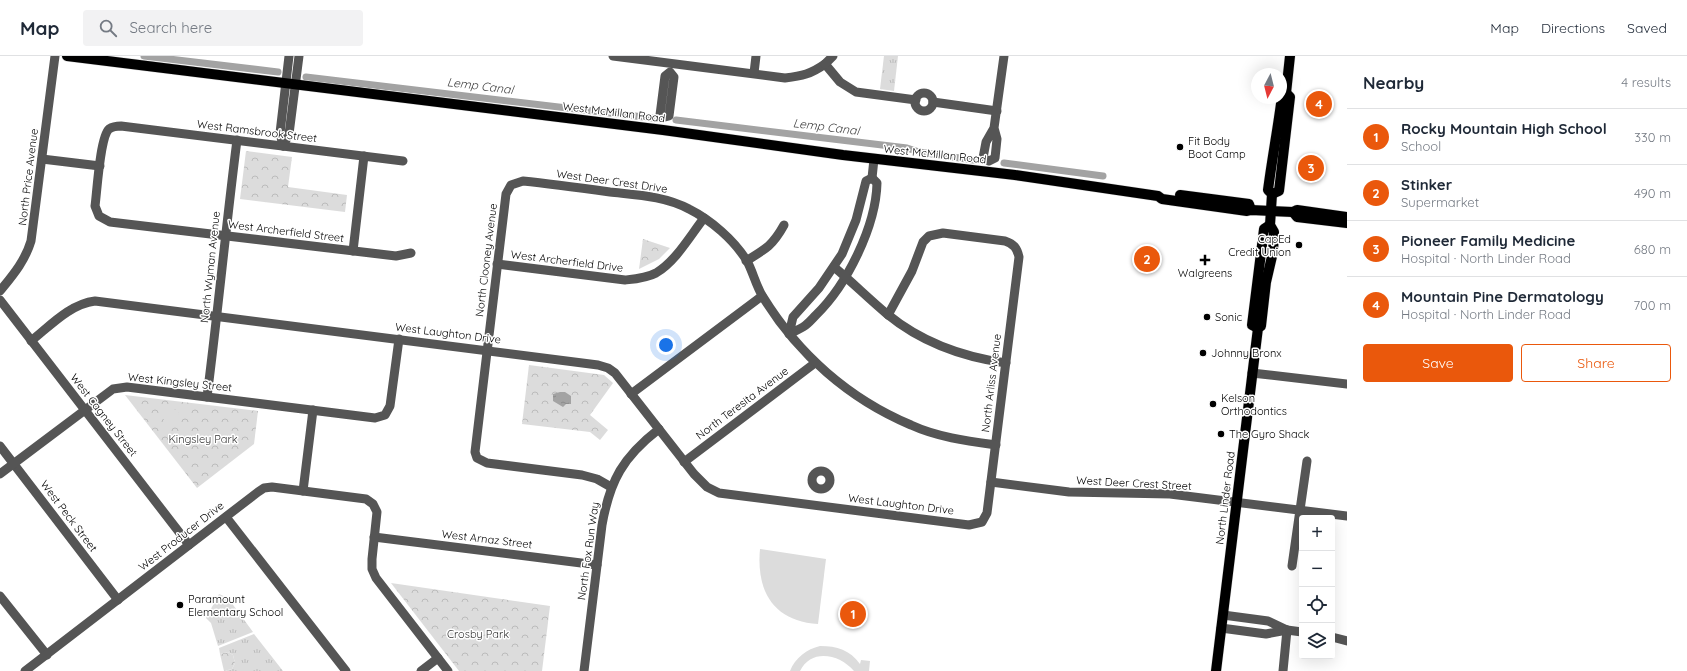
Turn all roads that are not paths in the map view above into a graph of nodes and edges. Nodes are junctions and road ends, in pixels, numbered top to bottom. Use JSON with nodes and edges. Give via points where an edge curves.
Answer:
{"nodes":[{"id":1,"x":55,"y":56,"type":"edge"},
{"id":2,"x":67,"y":56,"type":"edge"},
{"id":3,"x":289,"y":56,"type":"edge"},
{"id":4,"x":299,"y":56,"type":"edge"},
{"id":5,"x":613,"y":56,"type":"edge"},
{"id":6,"x":756,"y":56,"type":"edge"},
{"id":7,"x":833,"y":56,"type":"edge"},
{"id":8,"x":1004,"y":56,"type":"edge"},
{"id":9,"x":1290,"y":56,"type":"edge"},
{"id":10,"x":671,"y":64,"type":"edge"},
{"id":11,"x":825,"y":64,"type":"junction"},
{"id":12,"x":754,"y":73,"type":"junction"},
{"id":13,"x":290,"y":84,"type":"junction"},
{"id":14,"x":997,"y":111,"type":"junction"},
{"id":15,"x":663,"y":130,"type":"junction"},
{"id":16,"x":237,"y":140,"type":"junction"},
{"id":17,"x":283,"y":146,"type":"junction"},
{"id":18,"x":364,"y":156,"type":"junction"},
{"id":19,"x":42,"y":159,"type":"junction"},
{"id":20,"x":874,"y":159,"type":"junction"},
{"id":21,"x":403,"y":161,"type":"dead end"},
{"id":22,"x":100,"y":166,"type":"junction"},
{"id":23,"x":987,"y":172,"type":"junction"},
{"id":24,"x":872,"y":178,"type":"junction"},
{"id":25,"x":511,"y":185,"type":"joint"},
{"id":26,"x":1270,"y":211,"type":"junction"},
{"id":27,"x":1293,"y":212,"type":"junction"},
{"id":28,"x":1347,"y":217,"type":"edge"},
{"id":29,"x":704,"y":218,"type":"junction"},
{"id":30,"x":1347,"y":223,"type":"edge"},
{"id":31,"x":784,"y":225,"type":"dead end"},
{"id":32,"x":225,"y":236,"type":"junction"},
{"id":33,"x":353,"y":251,"type":"junction"},
{"id":34,"x":411,"y":253,"type":"dead end"},
{"id":35,"x":746,"y":261,"type":"junction"},
{"id":36,"x":497,"y":264,"type":"junction"},
{"id":37,"x":834,"y":267,"type":"junction"},
{"id":38,"x":845,"y":276,"type":"junction"},
{"id":39,"x":0,"y":291,"type":"edge"},
{"id":40,"x":762,"y":296,"type":"junction"},
{"id":41,"x":0,"y":300,"type":"edge"},
{"id":42,"x":888,"y":315,"type":"junction"},
{"id":43,"x":218,"y":316,"type":"junction"},
{"id":44,"x":789,"y":334,"type":"junction"},
{"id":45,"x":398,"y":339,"type":"junction"},
{"id":46,"x":31,"y":341,"type":"junction"},
{"id":47,"x":487,"y":350,"type":"junction"},
{"id":48,"x":815,"y":363,"type":"junction"},
{"id":49,"x":1006,"y":363,"type":"junction"},
{"id":50,"x":1252,"y":373,"type":"junction"},
{"id":51,"x":1347,"y":384,"type":"edge"},
{"id":52,"x":632,"y":394,"type":"junction"},
{"id":53,"x":207,"y":397,"type":"junction"},
{"id":54,"x":85,"y":409,"type":"junction"},
{"id":55,"x":313,"y":410,"type":"junction"},
{"id":56,"x":659,"y":429,"type":"junction"},
{"id":57,"x":996,"y":445,"type":"junction"},
{"id":58,"x":0,"y":446,"type":"edge"},
{"id":59,"x":1307,"y":461,"type":"dead end"},
{"id":60,"x":684,"y":462,"type":"junction"},
{"id":61,"x":14,"y":464,"type":"junction"},
{"id":62,"x":0,"y":474,"type":"edge"},
{"id":63,"x":991,"y":482,"type":"junction"},
{"id":64,"x":612,"y":487,"type":"junction"},
{"id":65,"x":820,"y":489,"type":"dead end"},
{"id":66,"x":303,"y":491,"type":"junction"},
{"id":67,"x":1237,"y":502,"type":"junction"},
{"id":68,"x":817,"y":506,"type":"junction"},
{"id":69,"x":1299,"y":510,"type":"junction"},
{"id":70,"x":1347,"y":516,"type":"edge"},
{"id":71,"x":226,"y":517,"type":"junction"},
{"id":72,"x":982,"y":522,"type":"joint"},
{"id":73,"x":374,"y":537,"type":"junction"},
{"id":74,"x":189,"y":545,"type":"junction"},
{"id":75,"x":597,"y":565,"type":"junction"},
{"id":76,"x":1292,"y":566,"type":"dead end"},
{"id":77,"x":0,"y":596,"type":"edge"},
{"id":78,"x":118,"y":600,"type":"junction"},
{"id":79,"x":1223,"y":615,"type":"junction"},
{"id":80,"x":1222,"y":628,"type":"junction"},
{"id":81,"x":1287,"y":630,"type":"junction"},
{"id":82,"x":1299,"y":632,"type":"edge"},
{"id":83,"x":1335,"y":637,"type":"edge"},
{"id":84,"x":1347,"y":641,"type":"edge"},
{"id":85,"x":47,"y":655,"type":"junction"},
{"id":86,"x":438,"y":658,"type":"junction"},
{"id":87,"x":25,"y":671,"type":"edge"},
{"id":88,"x":346,"y":671,"type":"edge"},
{"id":89,"x":421,"y":671,"type":"edge"},
{"id":90,"x":448,"y":671,"type":"edge"},
{"id":91,"x":584,"y":671,"type":"edge"},
{"id":92,"x":1216,"y":671,"type":"edge"},
{"id":93,"x":1283,"y":671,"type":"edge"}],
"edges":[{"from":1,"to":19,"type":"street","name":"North Price Avenue"},
{"from":2,"to":13,"type":"main road","name":"West McMillan Road"},
{"from":3,"to":13,"type":"street"},
{"from":4,"to":13,"type":"street"},
{"from":5,"to":10,"type":"street"},
{"from":6,"to":12,"type":"street"},
{"from":7,"to":11,"type":"street"},
{"from":8,"to":14,"type":"street"},
{"from":9,"to":26,"type":"main road","name":"North Linder Road","via":[[1286,93],[1290,97],[1279,191],[1272,194]]},
{"from":10,"to":12,"type":"street"},
{"from":10,"to":15,"type":"street","via":[[674,77],[669,116],[665,117]]},
{"from":11,"to":12,"type":"street","via":[[802,76],[785,78]]},
{"from":11,"to":14,"type":"street","via":[[840,82],[856,92],[916,100],[919,95],[927,93],[933,102]]},
{"from":13,"to":15,"type":"main road","name":"West McMillan Road"},
{"from":13,"to":17,"type":"street","via":[[289,134]]},
{"from":14,"to":23,"type":"street","via":[[994,128],[997,139],[995,158],[989,161]]},
{"from":15,"to":20,"type":"main road","name":"West McMillan Road"},
{"from":16,"to":17,"type":"street","name":"West Ramsbrook Street"},
{"from":16,"to":22,"type":"street","name":"West Ramsbrook Street","via":[[121,126],[109,129],[104,139]]},
{"from":16,"to":32,"type":"street","name":"North Wyman Avenue"},
{"from":17,"to":18,"type":"street","name":"West Ramsbrook Street"},
{"from":18,"to":21,"type":"street","name":"West Ramsbrook Street"},
{"from":18,"to":33,"type":"street"},
{"from":19,"to":22,"type":"street"},
{"from":19,"to":39,"type":"street","name":"North Price Avenue","via":[[28,253]]},
{"from":20,"to":23,"type":"main road","name":"West McMillan Road"},
{"from":20,"to":24,"type":"street"},
{"from":22,"to":32,"type":"street","name":"West Archerfield Street","via":[[95,206],[99,216],[110,222]]},
{"from":23,"to":26,"type":"main road","name":"West McMillan Road","via":[[1158,196],[1162,199],[1215,207]]},
{"from":24,"to":37,"type":"street","via":[[866,181],[856,220]]},
{"from":24,"to":38,"type":"street","via":[[877,183],[877,194],[867,231]]},
{"from":25,"to":29,"type":"street","name":"West Deer Crest Drive","via":[[523,181],[657,197]]},
{"from":25,"to":36,"type":"street","name":"North Clooney Avenue","via":[[506,194]]},
{"from":26,"to":27,"type":"main road","name":"West McMillan Road"},
{"from":26,"to":50,"type":"main road","name":"North Linder Road","via":[[1270,225],[1264,229],[1252,325],[1258,328]]},
{"from":27,"to":28,"type":"main road","name":"West McMillan Road","via":[[1297,210]]},
{"from":27,"to":30,"type":"main road","name":"West McMillan Road","via":[[1296,217]]},
{"from":29,"to":35,"type":"street","name":"West Deer Crest Drive","via":[[721,232]]},
{"from":29,"to":36,"type":"street","name":"West Archerfield Drive","via":[[668,263],[656,273],[640,278],[625,280]]},
{"from":31,"to":35,"type":"street","via":[[767,249]]},
{"from":32,"to":33,"type":"street","name":"West Archerfield Street"},
{"from":32,"to":43,"type":"street","name":"North Wyman Avenue"},
{"from":33,"to":34,"type":"street","name":"West Archerfield Street","via":[[396,256]]},
{"from":35,"to":40,"type":"street","name":"West Deer Crest Drive"},
{"from":36,"to":47,"type":"street","name":"North Clooney Avenue"},
{"from":37,"to":38,"type":"street"},
{"from":37,"to":44,"type":"street","via":[[793,316]]},
{"from":38,"to":42,"type":"street"},
{"from":38,"to":44,"type":"street","via":[[804,327]]},
{"from":40,"to":44,"type":"street","name":"West Deer Crest Drive"},
{"from":40,"to":52,"type":"street"},
{"from":41,"to":46,"type":"street","name":"West Cagney Street"},
{"from":42,"to":49,"type":"street","via":[[913,332],[943,347],[984,360]]},
{"from":42,"to":49,"type":"street","name":"North Arliss Avenue","via":[[912,271],[923,242],[929,236],[943,233],[1006,241],[1015,246],[1018,257]]},
{"from":43,"to":45,"type":"street","name":"West Laughton Drive"},
{"from":43,"to":46,"type":"street","name":"West Laughton Drive","via":[[95,301],[85,302]]},
{"from":43,"to":53,"type":"street","name":"North Wyman Avenue"},
{"from":44,"to":48,"type":"street","name":"West Deer Crest Drive"},
{"from":45,"to":47,"type":"street","name":"West Laughton Drive"},
{"from":45,"to":55,"type":"street","name":"West Kingsley Street","via":[[390,406],[385,415],[375,418]]},
{"from":46,"to":54,"type":"street","name":"West Cagney Street"},
{"from":47,"to":52,"type":"street","name":"West Laughton Drive","via":[[608,368]]},
{"from":47,"to":64,"type":"street","name":"North Clooney Avenue","via":[[474,446],[477,458],[487,463],[582,475]]},
{"from":48,"to":57,"type":"street","name":"West Deer Crest Drive","via":[[847,390],[911,426],[959,439]]},
{"from":48,"to":60,"type":"street","name":"North Teresita Avenue"},
{"from":49,"to":57,"type":"street","name":"North Arliss Avenue"},
{"from":50,"to":51,"type":"street"},
{"from":50,"to":67,"type":"main road","name":"North Linder Road"},
{"from":52,"to":56,"type":"street","name":"West Laughton Drive"},
{"from":53,"to":54,"type":"street","name":"West Kingsley Street","via":[[127,387],[113,389]]},
{"from":53,"to":55,"type":"street","name":"West Kingsley Street"},
{"from":54,"to":61,"type":"street","name":"West Kingsley Street"},
{"from":54,"to":74,"type":"street","name":"West Cagney Street"},
{"from":55,"to":66,"type":"street"},
{"from":56,"to":60,"type":"street","name":"West Laughton Drive"},
{"from":56,"to":64,"type":"street","name":"North Fox Run Way","via":[[640,443],[626,460]]},
{"from":57,"to":63,"type":"street","name":"North Arliss Avenue"},
{"from":58,"to":61,"type":"street","name":"West Peck Street"},
{"from":59,"to":69,"type":"street"},
{"from":60,"to":68,"type":"street","name":"West Laughton Drive","via":[[707,487],[719,493]]},
{"from":61,"to":62,"type":"street","name":"West Kingsley Street"},
{"from":61,"to":78,"type":"street","name":"West Peck Street"},
{"from":63,"to":67,"type":"street","name":"West Deer Crest Street","via":[[1069,492],[1170,494]]},
{"from":63,"to":72,"type":"street","name":"North Arliss Avenue","via":[[987,513]]},
{"from":64,"to":75,"type":"street","name":"North Fox Run Way","via":[[603,518]]},
{"from":65,"to":68,"type":"street"},
{"from":66,"to":71,"type":"street","name":"West Producer Drive","via":[[264,488]]},
{"from":66,"to":73,"type":"street","name":"West Producer Drive","via":[[366,499],[373,504],[377,512]]},
{"from":67,"to":69,"type":"street","name":"West Deer Crest Street"},
{"from":67,"to":79,"type":"main road","name":"North Linder Road"},
{"from":68,"to":72,"type":"street","name":"West Laughton Drive","via":[[969,525]]},
{"from":69,"to":70,"type":"street","name":"West Deer Crest Street"},
{"from":69,"to":76,"type":"street"},
{"from":71,"to":74,"type":"street","name":"West Producer Drive"},
{"from":71,"to":88,"type":"street"},
{"from":73,"to":75,"type":"street","name":"West Arnaz Street"},
{"from":73,"to":86,"type":"street","via":[[372,568],[376,578]]},
{"from":74,"to":78,"type":"street","name":"West Producer Drive"},
{"from":75,"to":91,"type":"street","name":"North Fox Run Way"},
{"from":77,"to":85,"type":"street"},
{"from":78,"to":85,"type":"street","name":"West Producer Drive"},
{"from":79,"to":80,"type":"main road","name":"North Linder Road"},
{"from":79,"to":81,"type":"street","via":[[1268,622]]},
{"from":80,"to":81,"type":"street","via":[[1266,634]]},
{"from":80,"to":92,"type":"main road","name":"North Linder Road"},
{"from":81,"to":82,"type":"street"},
{"from":81,"to":93,"type":"street"},
{"from":83,"to":84,"type":"street"},
{"from":85,"to":87,"type":"street","name":"West Producer Drive"},
{"from":86,"to":89,"type":"street"},
{"from":86,"to":90,"type":"street"}]}
